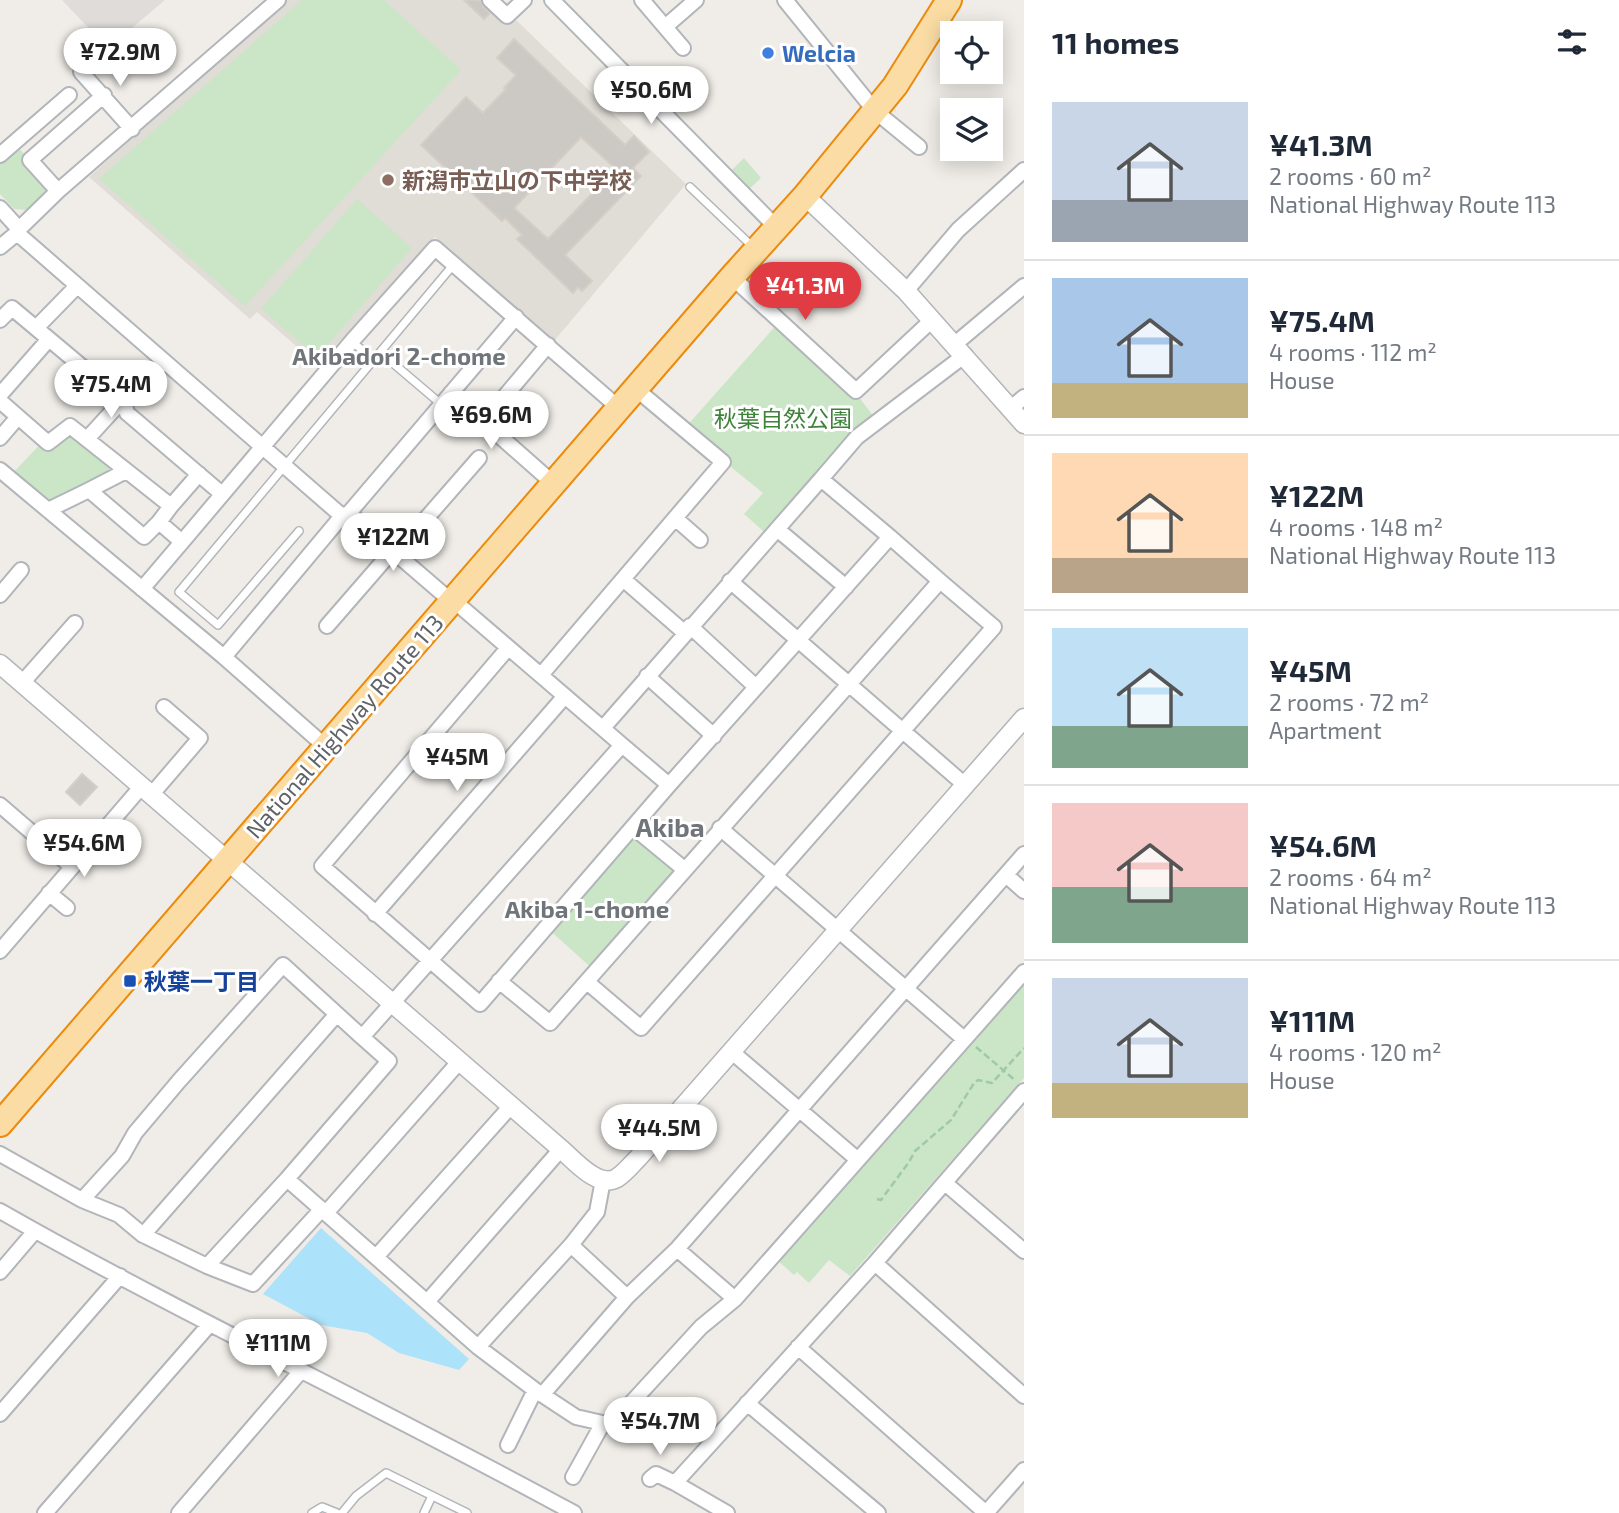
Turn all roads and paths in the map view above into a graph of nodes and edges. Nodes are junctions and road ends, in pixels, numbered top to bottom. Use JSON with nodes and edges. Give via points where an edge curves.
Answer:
{"nodes":[{"id":1,"x":278,"y":0,"type":"edge"},
{"id":2,"x":490,"y":0,"type":"edge"},
{"id":3,"x":524,"y":0,"type":"edge"},
{"id":4,"x":552,"y":0,"type":"edge"},
{"id":5,"x":642,"y":0,"type":"edge"},
{"id":6,"x":696,"y":0,"type":"edge"},
{"id":7,"x":785,"y":0,"type":"edge"},
{"id":8,"x":944,"y":2,"type":"edge"},
{"id":9,"x":665,"y":27,"type":"junction"},
{"id":10,"x":683,"y":48,"type":"dead end"},
{"id":11,"x":82,"y":72,"type":"dead end"},
{"id":12,"x":69,"y":95,"type":"dead end"},
{"id":13,"x":104,"y":96,"type":"junction"},
{"id":14,"x":875,"y":111,"type":"junction"},
{"id":15,"x":132,"y":129,"type":"junction"},
{"id":16,"x":919,"y":147,"type":"dead end"},
{"id":17,"x":0,"y":155,"type":"edge"},
{"id":18,"x":1024,"y":170,"type":"edge"},
{"id":19,"x":690,"y":187,"type":"dead end"},
{"id":20,"x":58,"y":191,"type":"junction"},
{"id":21,"x":805,"y":195,"type":"junction"},
{"id":22,"x":0,"y":208,"type":"edge"},
{"id":23,"x":776,"y":227,"type":"junction"},
{"id":24,"x":18,"y":231,"type":"junction"},
{"id":25,"x":1,"y":245,"type":"edge"},
{"id":26,"x":756,"y":250,"type":"junction"},
{"id":27,"x":455,"y":264,"type":"junction"},
{"id":28,"x":732,"y":277,"type":"junction"},
{"id":29,"x":77,"y":286,"type":"junction"},
{"id":30,"x":1024,"y":286,"type":"edge"},
{"id":31,"x":906,"y":291,"type":"junction"},
{"id":32,"x":516,"y":317,"type":"junction"},
{"id":33,"x":0,"y":320,"type":"edge"},
{"id":34,"x":932,"y":320,"type":"junction"},
{"id":35,"x":36,"y":328,"type":"junction"},
{"id":36,"x":49,"y":339,"type":"junction"},
{"id":37,"x":352,"y":341,"type":"junction"},
{"id":38,"x":548,"y":345,"type":"junction"},
{"id":39,"x":960,"y":350,"type":"junction"},
{"id":40,"x":381,"y":353,"type":"junction"},
{"id":41,"x":375,"y":360,"type":"junction"},
{"id":42,"x":164,"y":361,"type":"junction"},
{"id":43,"x":636,"y":388,"type":"junction"},
{"id":44,"x":0,"y":395,"type":"edge"},
{"id":45,"x":446,"y":398,"type":"junction"},
{"id":46,"x":0,"y":401,"type":"edge"},
{"id":47,"x":124,"y":402,"type":"junction"},
{"id":48,"x":1017,"y":402,"type":"edge"},
{"id":49,"x":619,"y":408,"type":"junction"},
{"id":50,"x":18,"y":417,"type":"junction"},
{"id":51,"x":484,"y":421,"type":"junction"},
{"id":52,"x":1024,"y":424,"type":"edge"},
{"id":53,"x":0,"y":438,"type":"edge"},
{"id":54,"x":88,"y":439,"type":"junction"},
{"id":55,"x":263,"y":447,"type":"junction"},
{"id":56,"x":479,"y":458,"type":"dead end"},
{"id":57,"x":285,"y":466,"type":"junction"},
{"id":58,"x":126,"y":471,"type":"junction"},
{"id":59,"x":199,"y":474,"type":"junction"},
{"id":60,"x":3,"y":477,"type":"edge"},
{"id":61,"x":821,"y":479,"type":"junction"},
{"id":62,"x":554,"y":484,"type":"junction"},
{"id":63,"x":89,"y":490,"type":"junction"},
{"id":64,"x":222,"y":494,"type":"junction"},
{"id":65,"x":171,"y":506,"type":"junction"},
{"id":66,"x":48,"y":510,"type":"junction"},
{"id":67,"x":345,"y":514,"type":"junction"},
{"id":68,"x":675,"y":518,"type":"junction"},
{"id":69,"x":159,"y":522,"type":"junction"},
{"id":70,"x":777,"y":529,"type":"junction"},
{"id":71,"x":299,"y":531,"type":"dead end"},
{"id":72,"x":890,"y":537,"type":"junction"},
{"id":73,"x":700,"y":540,"type":"dead end"},
{"id":74,"x":182,"y":542,"type":"junction"},
{"id":75,"x":394,"y":551,"type":"junction"},
{"id":76,"x":21,"y":570,"type":"dead end"},
{"id":77,"x":623,"y":579,"type":"junction"},
{"id":78,"x":730,"y":581,"type":"junction"},
{"id":79,"x":940,"y":581,"type":"junction"},
{"id":80,"x":846,"y":587,"type":"junction"},
{"id":81,"x":142,"y":589,"type":"junction"},
{"id":82,"x":0,"y":595,"type":"edge"},
{"id":83,"x":452,"y":600,"type":"junction"},
{"id":84,"x":75,"y":623,"type":"dead end"},
{"id":85,"x":327,"y":626,"type":"dead end"},
{"id":86,"x":687,"y":630,"type":"junction"},
{"id":87,"x":798,"y":641,"type":"junction"},
{"id":88,"x":508,"y":648,"type":"junction"},
{"id":89,"x":224,"y":657,"type":"junction"},
{"id":90,"x":0,"y":664,"type":"edge"},
{"id":91,"x":541,"y":675,"type":"junction"},
{"id":92,"x":647,"y":676,"type":"junction"},
{"id":93,"x":22,"y":683,"type":"junction"},
{"id":94,"x":848,"y":683,"type":"junction"},
{"id":95,"x":756,"y":687,"type":"junction"},
{"id":96,"x":565,"y":696,"type":"junction"},
{"id":97,"x":163,"y":707,"type":"dead end"},
{"id":98,"x":1024,"y":718,"type":"edge"},
{"id":99,"x":603,"y":728,"type":"junction"},
{"id":100,"x":903,"y":731,"type":"junction"},
{"id":101,"x":713,"y":736,"type":"junction"},
{"id":102,"x":622,"y":744,"type":"junction"},
{"id":103,"x":326,"y":747,"type":"junction"},
{"id":104,"x":669,"y":785,"type":"junction"},
{"id":105,"x":965,"y":785,"type":"junction"},
{"id":106,"x":147,"y":790,"type":"junction"},
{"id":107,"x":0,"y":806,"type":"edge"},
{"id":108,"x":633,"y":827,"type":"junction"},
{"id":109,"x":720,"y":828,"type":"junction"},
{"id":110,"x":1024,"y":854,"type":"edge"},
{"id":111,"x":228,"y":862,"type":"junction"},
{"id":112,"x":72,"y":867,"type":"junction"},
{"id":113,"x":684,"y":869,"type":"junction"},
{"id":114,"x":1006,"y":875,"type":"junction"},
{"id":115,"x":775,"y":877,"type":"junction"},
{"id":116,"x":1024,"y":891,"type":"edge"},
{"id":117,"x":49,"y":893,"type":"junction"},
{"id":118,"x":67,"y":908,"type":"dead end"},
{"id":119,"x":375,"y":914,"type":"junction"},
{"id":120,"x":838,"y":930,"type":"junction"},
{"id":121,"x":0,"y":951,"type":"edge"},
{"id":122,"x":430,"y":962,"type":"junction"},
{"id":123,"x":1024,"y":972,"type":"edge"},
{"id":124,"x":499,"y":981,"type":"junction"},
{"id":125,"x":587,"y":982,"type":"junction"},
{"id":126,"x":904,"y":988,"type":"junction"},
{"id":127,"x":393,"y":1004,"type":"junction"},
{"id":128,"x":337,"y":1014,"type":"junction"},
{"id":129,"x":362,"y":1037,"type":"junction"},
{"id":130,"x":965,"y":1038,"type":"junction"},
{"id":131,"x":1024,"y":1048,"type":"edge"},
{"id":132,"x":732,"y":1052,"type":"junction"},
{"id":133,"x":459,"y":1062,"type":"junction"},
{"id":134,"x":1004,"y":1070,"type":"junction"},
{"id":135,"x":1023,"y":1093,"type":"edge"},
{"id":136,"x":511,"y":1106,"type":"junction"},
{"id":137,"x":799,"y":1110,"type":"junction"},
{"id":138,"x":0,"y":1124,"type":"edge"},
{"id":139,"x":561,"y":1149,"type":"junction"},
{"id":140,"x":0,"y":1154,"type":"edge"},
{"id":141,"x":858,"y":1160,"type":"junction"},
{"id":142,"x":287,"y":1179,"type":"junction"},
{"id":143,"x":603,"y":1180,"type":"junction"},
{"id":144,"x":945,"y":1183,"type":"junction"},
{"id":145,"x":877,"y":1199,"type":"dead end"},
{"id":146,"x":82,"y":1200,"type":"junction"},
{"id":147,"x":0,"y":1211,"type":"edge"},
{"id":148,"x":324,"y":1211,"type":"junction"},
{"id":149,"x":35,"y":1231,"type":"junction"},
{"id":150,"x":143,"y":1235,"type":"junction"},
{"id":151,"x":571,"y":1245,"type":"junction"},
{"id":152,"x":677,"y":1249,"type":"junction"},
{"id":153,"x":1024,"y":1251,"type":"edge"},
{"id":154,"x":376,"y":1257,"type":"junction"},
{"id":155,"x":876,"y":1263,"type":"junction"},
{"id":156,"x":207,"y":1266,"type":"junction"},
{"id":157,"x":0,"y":1272,"type":"edge"},
{"id":158,"x":120,"y":1276,"type":"junction"},
{"id":159,"x":627,"y":1297,"type":"junction"},
{"id":160,"x":735,"y":1299,"type":"junction"},
{"id":161,"x":427,"y":1302,"type":"junction"},
{"id":162,"x":209,"y":1325,"type":"junction"},
{"id":163,"x":478,"y":1347,"type":"junction"},
{"id":164,"x":798,"y":1347,"type":"junction"},
{"id":165,"x":301,"y":1371,"type":"junction"},
{"id":166,"x":538,"y":1393,"type":"junction"},
{"id":167,"x":1024,"y":1396,"type":"edge"},
{"id":168,"x":747,"y":1403,"type":"junction"},
{"id":169,"x":0,"y":1414,"type":"edge"},
{"id":170,"x":603,"y":1423,"type":"junction"},
{"id":171,"x":508,"y":1445,"type":"dead end"},
{"id":172,"x":1024,"y":1470,"type":"edge"},
{"id":173,"x":573,"y":1477,"type":"dead end"},
{"id":174,"x":650,"y":1479,"type":"dead end"},
{"id":175,"x":675,"y":1483,"type":"junction"},
{"id":176,"x":432,"y":1496,"type":"junction"},
{"id":177,"x":45,"y":1513,"type":"edge"},
{"id":178,"x":179,"y":1513,"type":"edge"},
{"id":179,"x":312,"y":1513,"type":"edge"},
{"id":180,"x":340,"y":1513,"type":"edge"},
{"id":181,"x":424,"y":1513,"type":"edge"},
{"id":182,"x":467,"y":1513,"type":"edge"},
{"id":183,"x":574,"y":1513,"type":"edge"},
{"id":184,"x":727,"y":1513,"type":"edge"},
{"id":185,"x":877,"y":1513,"type":"edge"},
{"id":186,"x":986,"y":1513,"type":"edge"}],
"edges":[{"from":1,"to":15,"type":"street"},
{"from":2,"to":3,"type":"street","via":[[507,16]]},
{"from":4,"to":23,"type":"street"},
{"from":5,"to":9,"type":"street"},
{"from":6,"to":9,"type":"street"},
{"from":7,"to":14,"type":"street"},
{"from":8,"to":14,"type":"highway","name":"National Highway Route 113","via":[[895,86]]},
{"from":9,"to":10,"type":"street"},
{"from":11,"to":13,"type":"street"},
{"from":12,"to":17,"type":"street"},
{"from":13,"to":15,"type":"street"},
{"from":13,"to":20,"type":"street","via":[[30,160]]},
{"from":14,"to":16,"type":"street"},
{"from":14,"to":21,"type":"highway","name":"National Highway Route 113"},
{"from":15,"to":20,"type":"street"},
{"from":18,"to":31,"type":"street","via":[[958,230]]},
{"from":19,"to":26,"type":"lane"},
{"from":20,"to":24,"type":"street"},
{"from":21,"to":23,"type":"highway","name":"National Highway Route 113"},
{"from":21,"to":31,"type":"street"},
{"from":22,"to":24,"type":"street"},
{"from":23,"to":26,"type":"highway","name":"National Highway Route 113"},
{"from":24,"to":25,"type":"street"},
{"from":24,"to":29,"type":"street"},
{"from":26,"to":28,"type":"highway","name":"National Highway Route 113"},
{"from":27,"to":32,"type":"street"},
{"from":27,"to":37,"type":"street","via":[[435,248]]},
{"from":27,"to":40,"type":"lane"},
{"from":28,"to":34,"type":"street","via":[[856,391]]},
{"from":28,"to":43,"type":"highway","name":"National Highway Route 113"},
{"from":29,"to":35,"type":"street"},
{"from":29,"to":42,"type":"street"},
{"from":30,"to":39,"type":"street"},
{"from":31,"to":34,"type":"street"},
{"from":32,"to":38,"type":"street"},
{"from":32,"to":45,"type":"street"},
{"from":33,"to":35,"type":"street","via":[[12,308]]},
{"from":34,"to":39,"type":"street"},
{"from":35,"to":36,"type":"street"},
{"from":36,"to":44,"type":"street"},
{"from":36,"to":47,"type":"street"},
{"from":37,"to":41,"type":"lane"},
{"from":37,"to":55,"type":"street"},
{"from":38,"to":49,"type":"street"},
{"from":38,"to":51,"type":"street"},
{"from":39,"to":48,"type":"street"},
{"from":39,"to":61,"type":"street","via":[[857,437]]},
{"from":40,"to":41,"type":"lane"},
{"from":40,"to":45,"type":"lane"},
{"from":41,"to":57,"type":"lane"},
{"from":42,"to":47,"type":"street"},
{"from":42,"to":55,"type":"street"},
{"from":43,"to":49,"type":"highway","name":"National Highway Route 113"},
{"from":43,"to":68,"type":"street","via":[[723,462]]},
{"from":45,"to":51,"type":"street"},
{"from":45,"to":67,"type":"street"},
{"from":46,"to":50,"type":"street"},
{"from":47,"to":54,"type":"street"},
{"from":47,"to":59,"type":"street","via":[[127,413]]},
{"from":48,"to":52,"type":"street"},
{"from":49,"to":62,"type":"highway","name":"National Highway Route 113"},
{"from":50,"to":53,"type":"street"},
{"from":50,"to":54,"type":"street","via":[[48,443],[70,426]]},
{"from":51,"to":62,"type":"street"},
{"from":54,"to":58,"type":"street"},
{"from":55,"to":57,"type":"street"},
{"from":55,"to":64,"type":"street"},
{"from":56,"to":75,"type":"street"},
{"from":57,"to":67,"type":"street"},
{"from":57,"to":71,"type":"lane","via":[[179,592],[218,625]]},
{"from":58,"to":63,"type":"street"},
{"from":58,"to":65,"type":"street"},
{"from":59,"to":64,"type":"street"},
{"from":59,"to":65,"type":"street"},
{"from":60,"to":66,"type":"street"},
{"from":61,"to":70,"type":"street"},
{"from":61,"to":72,"type":"street"},
{"from":62,"to":83,"type":"highway","name":"National Highway Route 113"},
{"from":63,"to":66,"type":"street"},
{"from":63,"to":69,"type":"street","via":[[144,537]]},
{"from":64,"to":74,"type":"street"},
{"from":65,"to":69,"type":"street"},
{"from":66,"to":81,"type":"street"},
{"from":67,"to":75,"type":"street"},
{"from":67,"to":89,"type":"street"},
{"from":68,"to":73,"type":"street"},
{"from":68,"to":77,"type":"street"},
{"from":69,"to":74,"type":"street"},
{"from":70,"to":78,"type":"street"},
{"from":70,"to":80,"type":"street"},
{"from":72,"to":79,"type":"street"},
{"from":72,"to":80,"type":"street"},
{"from":74,"to":81,"type":"street"},
{"from":75,"to":83,"type":"street"},
{"from":75,"to":85,"type":"street"},
{"from":76,"to":82,"type":"street"},
{"from":77,"to":86,"type":"street"},
{"from":77,"to":91,"type":"street"},
{"from":78,"to":86,"type":"street"},
{"from":78,"to":87,"type":"street"},
{"from":79,"to":94,"type":"street"},
{"from":79,"to":100,"type":"street","via":[[994,627]]},
{"from":80,"to":87,"type":"street"},
{"from":81,"to":89,"type":"street"},
{"from":83,"to":88,"type":"street"},
{"from":83,"to":103,"type":"highway","name":"National Highway Route 113"},
{"from":84,"to":93,"type":"street"},
{"from":86,"to":92,"type":"street"},
{"from":86,"to":95,"type":"street"},
{"from":87,"to":94,"type":"street"},
{"from":87,"to":95,"type":"street"},
{"from":88,"to":91,"type":"street"},
{"from":88,"to":119,"type":"street","via":[[322,866]]},
{"from":89,"to":103,"type":"street"},
{"from":90,"to":93,"type":"street"},
{"from":91,"to":96,"type":"street"},
{"from":92,"to":99,"type":"street"},
{"from":92,"to":101,"type":"street"},
{"from":93,"to":106,"type":"street"},
{"from":94,"to":100,"type":"street"},
{"from":94,"to":109,"type":"street"},
{"from":95,"to":101,"type":"street"},
{"from":96,"to":99,"type":"street"},
{"from":96,"to":119,"type":"street"},
{"from":97,"to":106,"type":"street","via":[[200,738]]},
{"from":98,"to":105,"type":"street"},
{"from":99,"to":102,"type":"street"},
{"from":100,"to":105,"type":"street"},
{"from":100,"to":115,"type":"street"},
{"from":101,"to":104,"type":"street"},
{"from":102,"to":104,"type":"street"},
{"from":102,"to":122,"type":"street"},
{"from":103,"to":111,"type":"highway","name":"National Highway Route 113"},
{"from":104,"to":108,"type":"street"},
{"from":105,"to":120,"type":"street"},
{"from":106,"to":111,"type":"street"},
{"from":106,"to":112,"type":"street"},
{"from":107,"to":112,"type":"street"},
{"from":108,"to":113,"type":"street"},
{"from":108,"to":124,"type":"street"},
{"from":109,"to":113,"type":"street"},
{"from":109,"to":115,"type":"street"},
{"from":110,"to":114,"type":"street"},
{"from":111,"to":127,"type":"street"},
{"from":111,"to":138,"type":"highway","name":"National Highway Route 113"},
{"from":112,"to":117,"type":"street"},
{"from":113,"to":125,"type":"street"},
{"from":114,"to":116,"type":"street"},
{"from":114,"to":126,"type":"street"},
{"from":115,"to":120,"type":"street"},
{"from":115,"to":125,"type":"street","via":[[641,1028]]},
{"from":117,"to":118,"type":"street"},
{"from":117,"to":121,"type":"street"},
{"from":119,"to":122,"type":"street"},
{"from":120,"to":126,"type":"street"},
{"from":120,"to":132,"type":"street"},
{"from":122,"to":124,"type":"street","via":[[480,1004]]},
{"from":122,"to":127,"type":"street"},
{"from":123,"to":130,"type":"street"},
{"from":124,"to":125,"type":"street","via":[[550,1023]]},
{"from":126,"to":130,"type":"street"},
{"from":126,"to":137,"type":"street"},
{"from":127,"to":129,"type":"street"},
{"from":127,"to":133,"type":"street"},
{"from":128,"to":129,"type":"street"},
{"from":128,"to":146,"type":"street","via":[[283,965],[179,1081]]},
{"from":128,"to":150,"type":"street"},
{"from":129,"to":142,"type":"street","via":[[389,1061]]},
{"from":130,"to":134,"type":"path"},
{"from":130,"to":141,"type":"street"},
{"from":131,"to":134,"type":"path"},
{"from":132,"to":137,"type":"street"},
{"from":132,"to":143,"type":"street","via":[[638,1158],[616,1179]]},
{"from":133,"to":136,"type":"street"},
{"from":133,"to":148,"type":"street"},
{"from":134,"to":135,"type":"path"},
{"from":134,"to":145,"type":"path","via":[[992,1083],[974,1083],[951,1120],[915,1151],[881,1200]]},
{"from":135,"to":144,"type":"street"},
{"from":136,"to":139,"type":"street"},
{"from":136,"to":154,"type":"street"},
{"from":137,"to":141,"type":"street"},
{"from":137,"to":152,"type":"street"},
{"from":139,"to":143,"type":"street"},
{"from":139,"to":161,"type":"street"},
{"from":140,"to":146,"type":"street"},
{"from":141,"to":160,"type":"street"},
{"from":142,"to":148,"type":"street"},
{"from":142,"to":156,"type":"street"},
{"from":143,"to":151,"type":"street","via":[[597,1212]]},
{"from":144,"to":153,"type":"street"},
{"from":144,"to":155,"type":"street"},
{"from":146,"to":150,"type":"street","via":[[119,1215]]},
{"from":147,"to":149,"type":"street"},
{"from":148,"to":154,"type":"street"},
{"from":148,"to":156,"type":"street","via":[[253,1284]]},
{"from":149,"to":157,"type":"street"},
{"from":149,"to":158,"type":"street"},
{"from":150,"to":156,"type":"street"},
{"from":151,"to":159,"type":"street"},
{"from":151,"to":163,"type":"street"},
{"from":152,"to":159,"type":"street"},
{"from":152,"to":160,"type":"street"},
{"from":154,"to":161,"type":"street"},
{"from":155,"to":164,"type":"street"},
{"from":155,"to":167,"type":"street"},
{"from":158,"to":162,"type":"street"},
{"from":158,"to":169,"type":"street"},
{"from":159,"to":166,"type":"street"},
{"from":160,"to":170,"type":"street","via":[[701,1326],[611,1425]]},
{"from":161,"to":163,"type":"street"},
{"from":162,"to":165,"type":"street"},
{"from":162,"to":177,"type":"street"},
{"from":163,"to":166,"type":"street"},
{"from":164,"to":168,"type":"street"},
{"from":164,"to":186,"type":"street"},
{"from":165,"to":178,"type":"street"},
{"from":165,"to":183,"type":"street"},
{"from":166,"to":170,"type":"street","via":[[576,1417]]},
{"from":166,"to":171,"type":"street"},
{"from":168,"to":175,"type":"street"},
{"from":168,"to":185,"type":"street"},
{"from":170,"to":173,"type":"street"},
{"from":172,"to":186,"type":"street"},
{"from":174,"to":175,"type":"street","via":[[656,1474]]},
{"from":175,"to":184,"type":"street"},
{"from":176,"to":180,"type":"lane","via":[[386,1473]]},
{"from":176,"to":181,"type":"lane"},
{"from":176,"to":182,"type":"lane"},
{"from":179,"to":180,"type":"lane","via":[[323,1507]]}]}
